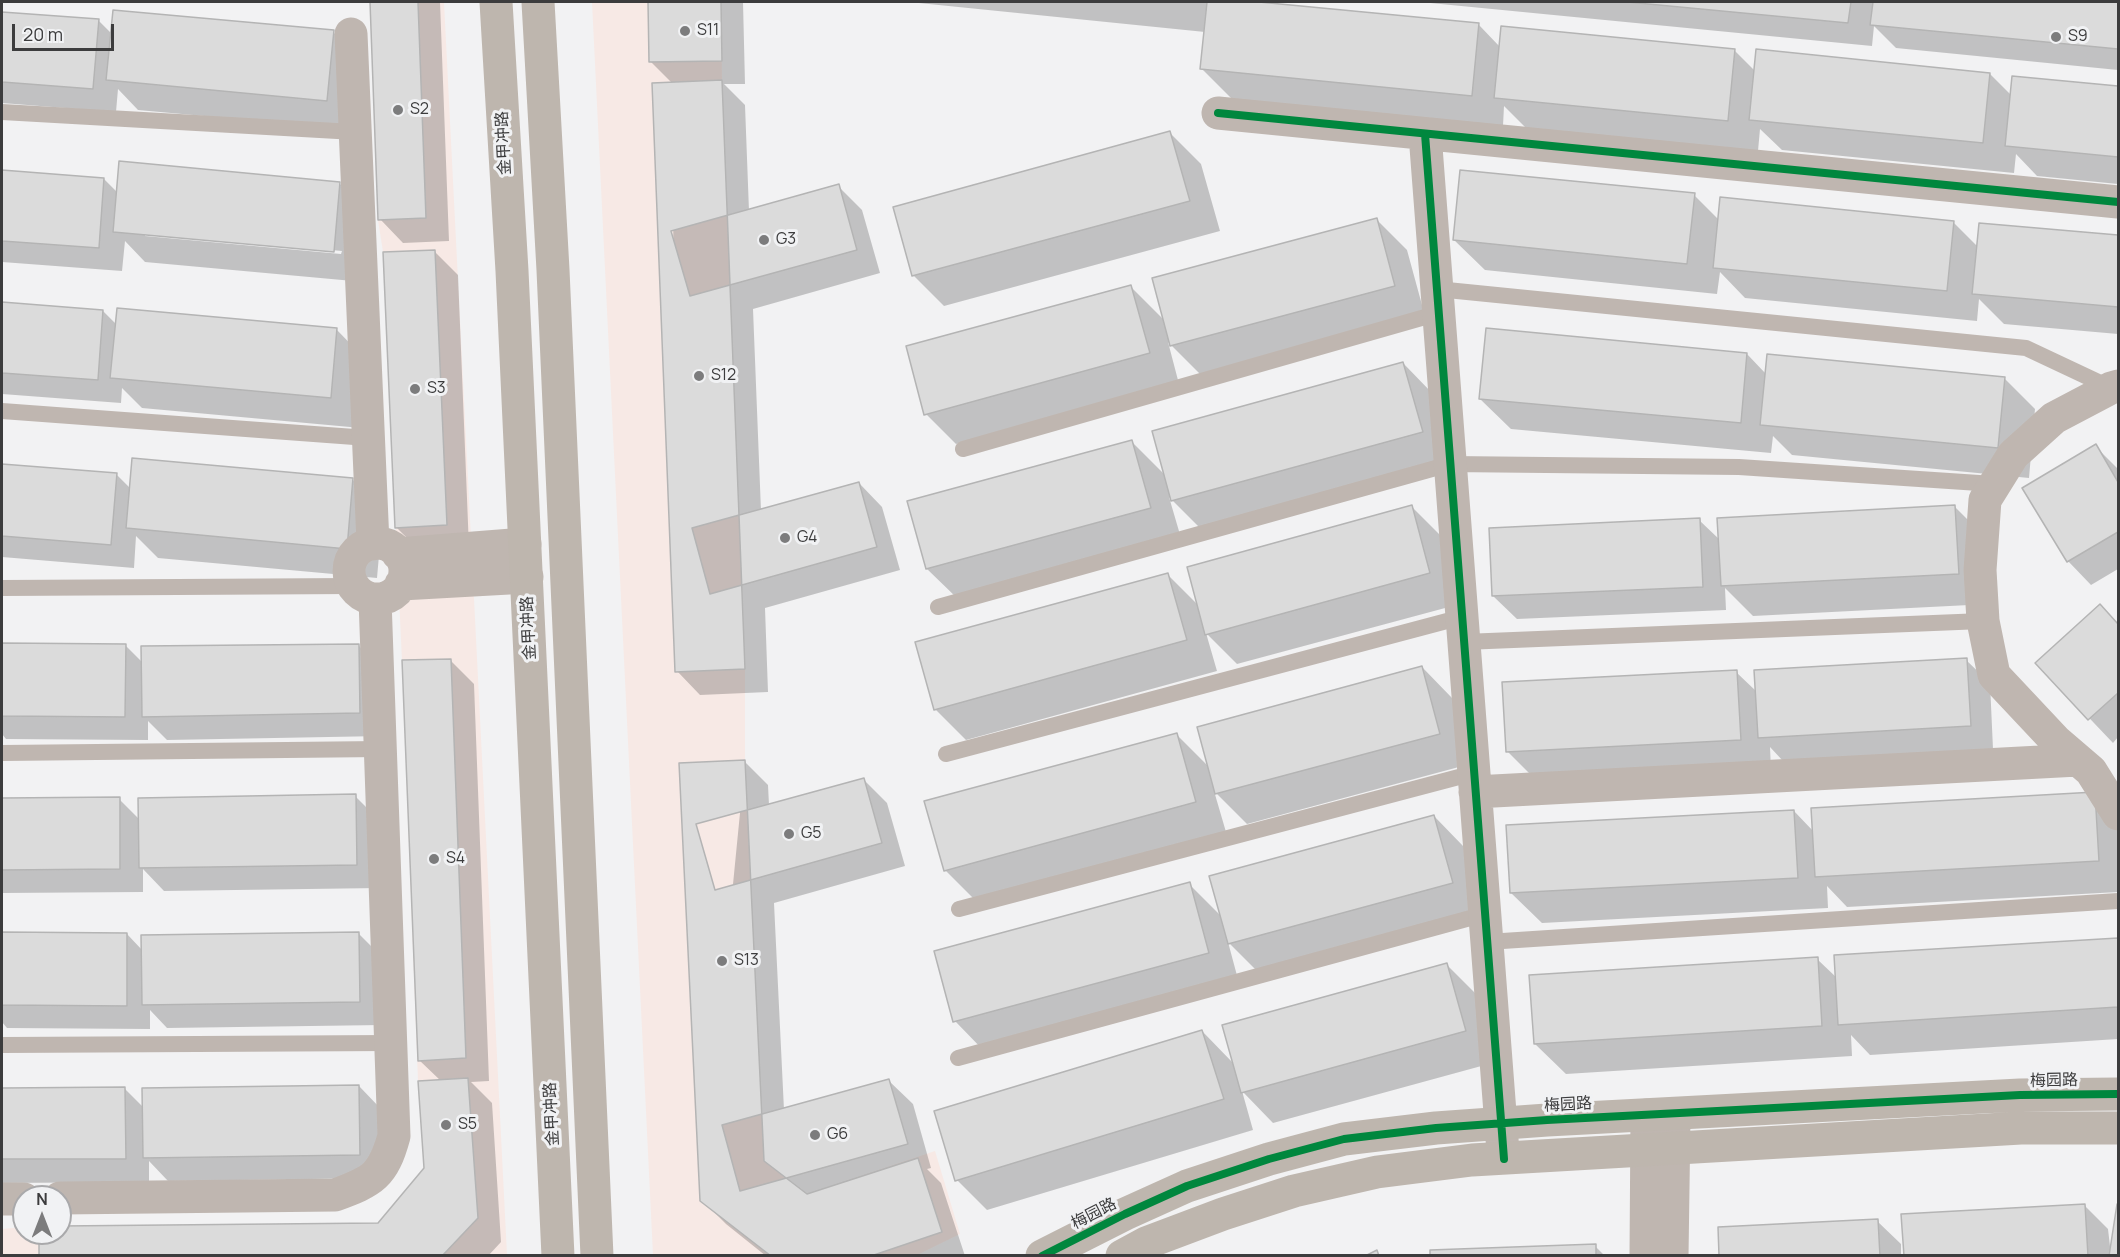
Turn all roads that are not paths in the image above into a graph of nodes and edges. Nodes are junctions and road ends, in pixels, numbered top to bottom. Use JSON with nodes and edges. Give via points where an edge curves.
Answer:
{"nodes":[{"id":1,"x":496,"y":2,"type":"edge"},
{"id":2,"x":538,"y":2,"type":"edge"},
{"id":3,"x":351,"y":34,"type":"dead end"},
{"id":4,"x":2,"y":112,"type":"edge"},
{"id":5,"x":1218,"y":113,"type":"dead end"},
{"id":6,"x":355,"y":132,"type":"junction"},
{"id":7,"x":1425,"y":134,"type":"junction"},
{"id":8,"x":2118,"y":202,"type":"edge"},
{"id":9,"x":1438,"y":301,"type":"junction"},
{"id":10,"x":2115,"y":387,"type":"edge"},
{"id":11,"x":2,"y":411,"type":"edge"},
{"id":12,"x":368,"y":438,"type":"junction"},
{"id":13,"x":963,"y":449,"type":"dead end"},
{"id":14,"x":1450,"y":464,"type":"junction"},
{"id":15,"x":1994,"y":484,"type":"junction"},
{"id":16,"x":525,"y":544,"type":"junction"},
{"id":17,"x":380,"y":573,"type":"junction"},
{"id":18,"x":527,"y":577,"type":"junction"},
{"id":19,"x":2,"y":588,"type":"edge"},
{"id":20,"x":938,"y":607,"type":"dead end"},
{"id":21,"x":1983,"y":621,"type":"junction"},
{"id":22,"x":1463,"y":629,"type":"junction"},
{"id":23,"x":381,"y":749,"type":"junction"},
{"id":24,"x":2,"y":753,"type":"edge"},
{"id":25,"x":946,"y":754,"type":"dead end"},
{"id":26,"x":2078,"y":760,"type":"junction"},
{"id":27,"x":1475,"y":782,"type":"junction"},
{"id":28,"x":2118,"y":814,"type":"edge"},
{"id":29,"x":2118,"y":901,"type":"edge"},
{"id":30,"x":959,"y":909,"type":"dead end"},
{"id":31,"x":1486,"y":928,"type":"junction"},
{"id":32,"x":391,"y":1043,"type":"junction"},
{"id":33,"x":2,"y":1045,"type":"edge"},
{"id":34,"x":958,"y":1058,"type":"dead end"},
{"id":35,"x":2118,"y":1094,"type":"edge"},
{"id":36,"x":1660,"y":1114,"type":"junction"},
{"id":37,"x":1501,"y":1123,"type":"junction"},
{"id":38,"x":2118,"y":1128,"type":"edge"},
{"id":39,"x":1660,"y":1150,"type":"junction"},
{"id":40,"x":1504,"y":1159,"type":"junction"},
{"id":41,"x":72,"y":1198,"type":"edge"},
{"id":42,"x":558,"y":1256,"type":"edge"},
{"id":43,"x":597,"y":1256,"type":"edge"},
{"id":44,"x":1042,"y":1256,"type":"edge"},
{"id":45,"x":1122,"y":1256,"type":"edge"},
{"id":46,"x":1646,"y":1256,"type":"edge"},
{"id":47,"x":1672,"y":1256,"type":"edge"}],
"edges":[{"from":1,"to":16,"type":"main road","name":"金甲冲路"},
{"from":2,"to":43,"type":"main road"},
{"from":3,"to":6,"type":"street"},
{"from":4,"to":6,"type":"lane"},
{"from":5,"to":7,"type":"street"},
{"from":6,"to":12,"type":"street"},
{"from":7,"to":8,"type":"street"},
{"from":7,"to":9,"type":"street"},
{"from":9,"to":10,"type":"lane","via":[[2026,348]]},
{"from":9,"to":13,"type":"lane"},
{"from":9,"to":14,"type":"street"},
{"from":10,"to":15,"type":"street","via":[[2054,418],[2013,455]]},
{"from":11,"to":12,"type":"lane"},
{"from":12,"to":17,"type":"street"},
{"from":14,"to":15,"type":"lane","via":[[1739,467]]},
{"from":14,"to":20,"type":"lane"},
{"from":14,"to":22,"type":"street"},
{"from":15,"to":21,"type":"street","via":[[1986,500],[1980,570]]},
{"from":16,"to":17,"type":"street"},
{"from":16,"to":18,"type":"main road","name":"金甲冲路"},
{"from":17,"to":18,"type":"street"},
{"from":17,"to":19,"type":"lane"},
{"from":17,"to":23,"type":"street"},
{"from":18,"to":42,"type":"main road","name":"金甲冲路"},
{"from":21,"to":22,"type":"lane"},
{"from":21,"to":26,"type":"street","via":[[1994,675]]},
{"from":22,"to":25,"type":"lane"},
{"from":22,"to":27,"type":"street"},
{"from":23,"to":24,"type":"lane"},
{"from":23,"to":32,"type":"street"},
{"from":26,"to":27,"type":"street"},
{"from":26,"to":28,"type":"street","via":[[2091,771]]},
{"from":27,"to":30,"type":"lane"},
{"from":27,"to":31,"type":"street"},
{"from":29,"to":31,"type":"lane"},
{"from":31,"to":34,"type":"lane"},
{"from":31,"to":37,"type":"street"},
{"from":32,"to":33,"type":"lane"},
{"from":32,"to":41,"type":"street","via":[[394,1136],[388,1158],[378,1174],[359,1186],[335,1195]]},
{"from":35,"to":36,"type":"main road","name":"梅园路","via":[[2020,1095]]},
{"from":36,"to":37,"type":"main road","name":"梅园路"},
{"from":36,"to":39,"type":"street"},
{"from":37,"to":40,"type":"street"},
{"from":37,"to":44,"type":"main road","name":"梅园路","via":[[1344,1139],[1269,1159],[1187,1186]]},
{"from":38,"to":39,"type":"main road","via":[[2021,1128]]},
{"from":39,"to":40,"type":"main road"},
{"from":39,"to":46,"type":"street"},
{"from":39,"to":47,"type":"street"},
{"from":40,"to":45,"type":"main road","via":[[1377,1172],[1294,1191],[1146,1243]]}]}
